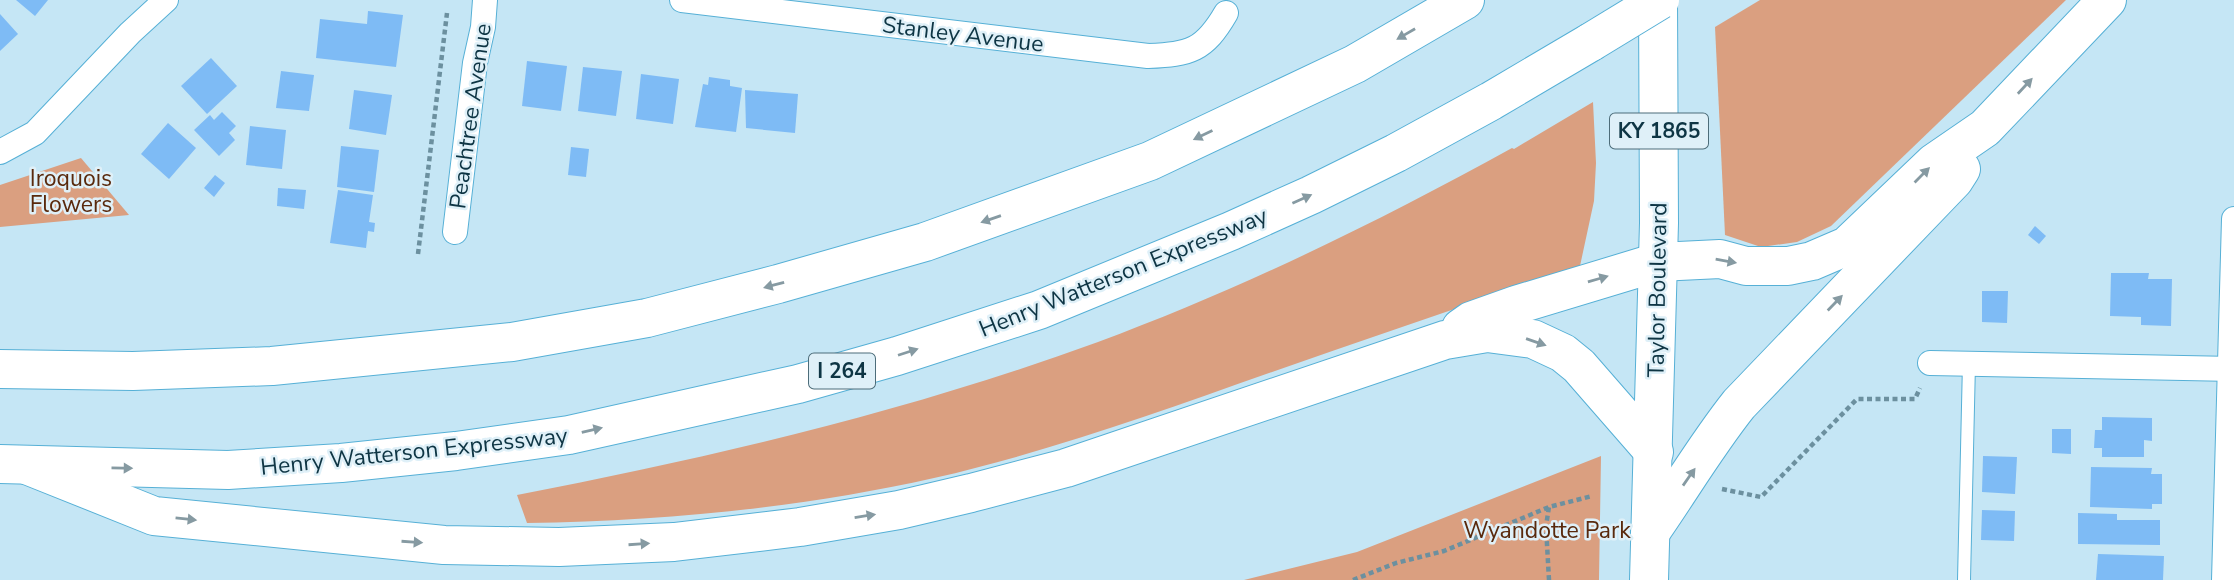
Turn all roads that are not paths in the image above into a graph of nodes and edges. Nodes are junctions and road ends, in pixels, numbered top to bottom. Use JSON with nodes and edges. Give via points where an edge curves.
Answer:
{"nodes":[{"id":1,"x":166,"y":0,"type":"edge"},
{"id":2,"x":485,"y":0,"type":"edge"},
{"id":3,"x":681,"y":0,"type":"edge"},
{"id":4,"x":1465,"y":0,"type":"edge"},
{"id":5,"x":1659,"y":0,"type":"edge"},
{"id":6,"x":2107,"y":0,"type":"edge"},
{"id":7,"x":1228,"y":7,"type":"edge"},
{"id":8,"x":1985,"y":128,"type":"junction"},
{"id":9,"x":0,"y":152,"type":"edge"},
{"id":10,"x":2234,"y":219,"type":"edge"},
{"id":11,"x":455,"y":232,"type":"dead end"},
{"id":12,"x":1658,"y":262,"type":"junction"},
{"id":13,"x":1445,"y":340,"type":"junction"},
{"id":14,"x":1930,"y":363,"type":"road end"},
{"id":15,"x":1969,"y":363,"type":"junction"},
{"id":16,"x":0,"y":369,"type":"edge"},
{"id":17,"x":2231,"y":369,"type":"edge"},
{"id":18,"x":1654,"y":452,"type":"junction"},
{"id":19,"x":15,"y":465,"type":"edge"},
{"id":20,"x":1650,"y":533,"type":"junction"},
{"id":21,"x":1649,"y":580,"type":"edge"},
{"id":22,"x":1964,"y":580,"type":"edge"},
{"id":23,"x":2224,"y":580,"type":"edge"}],
"edges":[{"from":1,"to":9,"type":"street","via":[[34,133]]},
{"from":2,"to":11,"type":"street","name":"Peachtree Avenue"},
{"from":3,"to":7,"type":"street","name":"Stanley Avenue","via":[[1148,56],[1185,54],[1214,33]]},
{"from":4,"to":16,"type":"main road","one_way":true,"via":[[1355,64],[1150,161],[925,242],[660,314],[512,342],[272,366]]},
{"from":5,"to":12,"type":"main road","name":"Taylor Boulevard","number":"KY 1865"},
{"from":19,"to":5,"type":"main road","name":"Henry Watterson Expressway","number":"I 264","one_way":true,"bridge":true,"via":[[228,470],[456,451],[569,435],[798,384],[897,356],[1039,310],[1311,195],[1491,101]]},
{"from":8,"to":6,"type":"main road","one_way":true},
{"from":12,"to":8,"type":"main road","one_way":true,"via":[[1720,259],[1788,266],[1812,261],[1847,246],[1934,163]]},
{"from":20,"to":8,"type":"main road","one_way":true,"via":[[1739,404],[1954,180]]},
{"from":10,"to":17,"type":"street"},
{"from":13,"to":12,"type":"main road","one_way":true,"via":[[1471,321]]},
{"from":12,"to":18,"type":"main road","name":"Taylor Boulevard","number":"KY 1865"},
{"from":13,"to":18,"type":"main road","one_way":true,"via":[[1487,333],[1533,339],[1563,353]]},
{"from":19,"to":13,"type":"main road","one_way":true,"via":[[154,516],[444,545],[674,542],[812,525],[971,494],[1066,468]]},
{"from":14,"to":15,"type":"street"},
{"from":15,"to":17,"type":"street"},
{"from":15,"to":22,"type":"lane"},
{"from":17,"to":23,"type":"street"},
{"from":18,"to":20,"type":"main road","name":"Taylor Boulevard","number":"KY 1865"},
{"from":20,"to":21,"type":"main road","name":"Taylor Boulevard","number":"KY 1865"}]}
